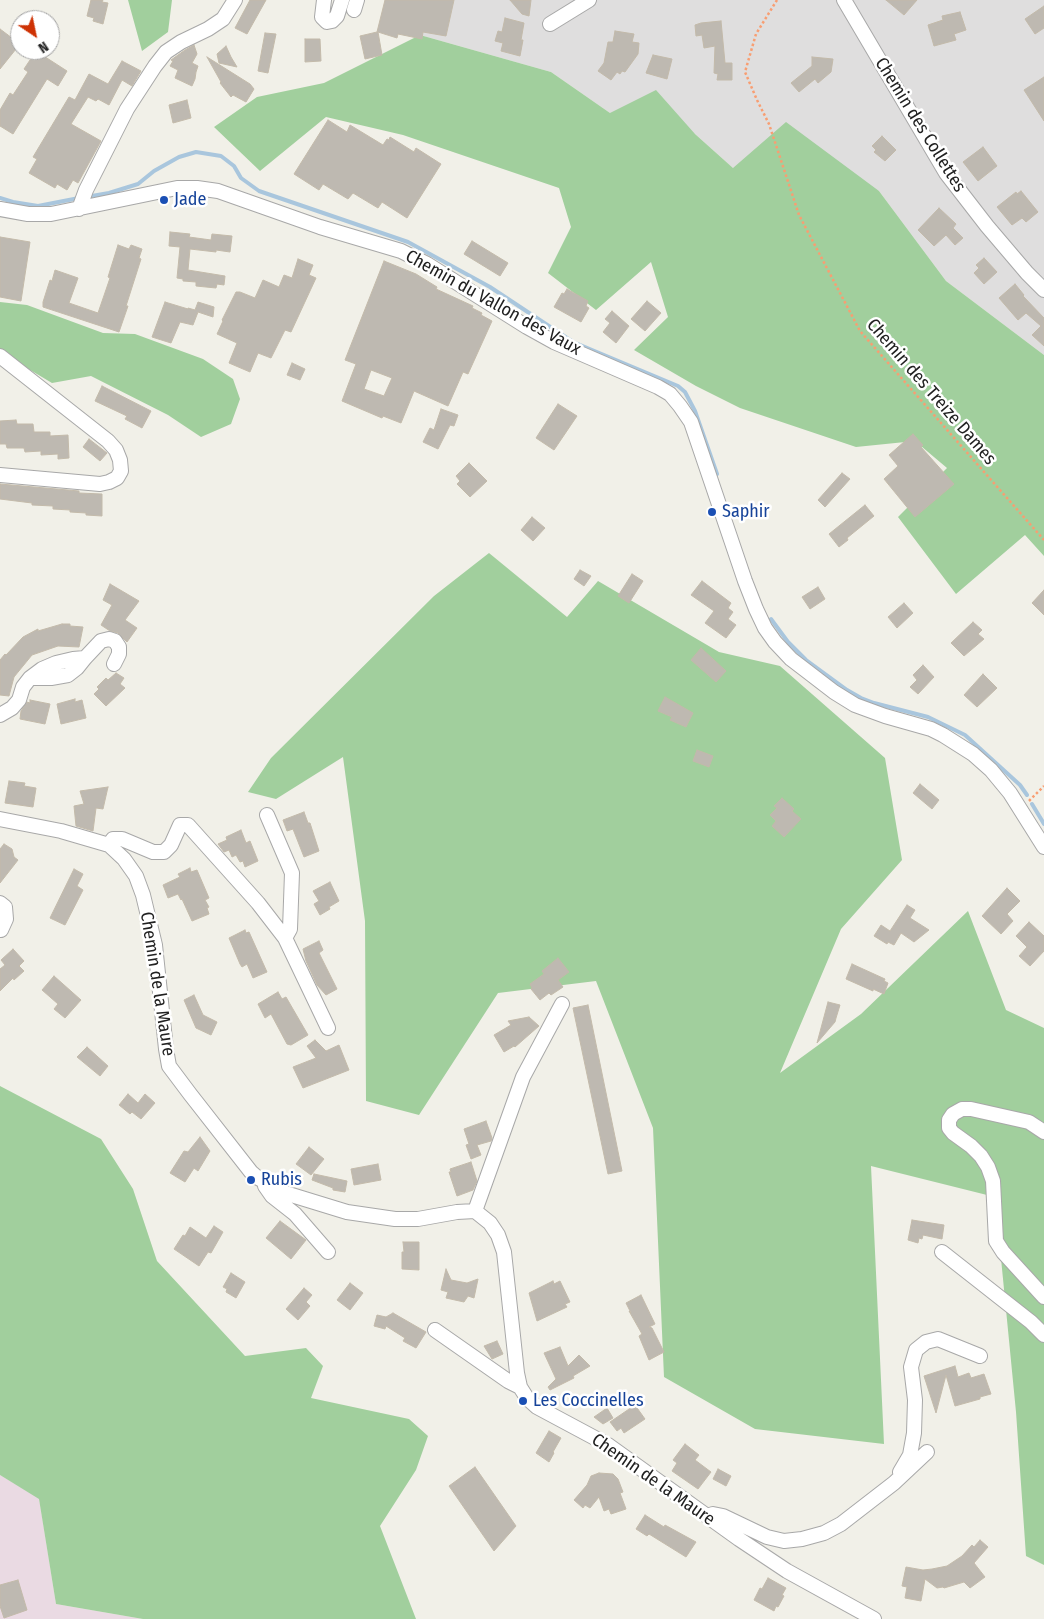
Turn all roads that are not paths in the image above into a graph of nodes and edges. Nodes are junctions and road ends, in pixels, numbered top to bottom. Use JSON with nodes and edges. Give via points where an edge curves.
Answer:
{"nodes":[{"id":1,"x":235,"y":0,"type":"edge"},
{"id":2,"x":324,"y":0,"type":"edge"},
{"id":3,"x":342,"y":0,"type":"edge"},
{"id":4,"x":589,"y":0,"type":"edge"},
{"id":5,"x":844,"y":0,"type":"edge"},
{"id":6,"x":550,"y":24,"type":"dead end"},
{"id":7,"x":80,"y":208,"type":"junction"},
{"id":8,"x":0,"y":209,"type":"edge"},
{"id":9,"x":1044,"y":290,"type":"edge"},
{"id":10,"x":0,"y":356,"type":"edge"},
{"id":11,"x":0,"y":474,"type":"edge"},
{"id":12,"x":114,"y":664,"type":"dead end"},
{"id":13,"x":0,"y":715,"type":"edge"},
{"id":14,"x":267,"y":815,"type":"dead end"},
{"id":15,"x":0,"y":819,"type":"edge"},
{"id":16,"x":109,"y":845,"type":"junction"},
{"id":17,"x":1044,"y":847,"type":"edge"},
{"id":18,"x":0,"y":903,"type":"edge"},
{"id":19,"x":1,"y":930,"type":"dead end"},
{"id":20,"x":284,"y":938,"type":"junction"},
{"id":21,"x":562,"y":1004,"type":"dead end"},
{"id":22,"x":328,"y":1028,"type":"dead end"},
{"id":23,"x":1044,"y":1132,"type":"edge"},
{"id":24,"x":264,"y":1183,"type":"junction"},
{"id":25,"x":475,"y":1211,"type":"junction"},
{"id":26,"x":328,"y":1252,"type":"dead end"},
{"id":27,"x":942,"y":1252,"type":"dead end"},
{"id":28,"x":1044,"y":1297,"type":"edge"},
{"id":29,"x":435,"y":1330,"type":"dead end"},
{"id":30,"x":1044,"y":1335,"type":"edge"},
{"id":31,"x":980,"y":1356,"type":"dead end"},
{"id":32,"x":520,"y":1387,"type":"junction"},
{"id":33,"x":927,"y":1452,"type":"dead end"},
{"id":34,"x":894,"y":1483,"type":"junction"},
{"id":35,"x":707,"y":1516,"type":"junction"},
{"id":36,"x":868,"y":1617,"type":"edge"}],
"edges":[{"from":1,"to":7,"type":"street","via":[[223,19],[166,52],[155,66],[127,109]]},
{"from":2,"to":3,"type":"street","via":[[322,17],[327,22],[337,16]]},
{"from":4,"to":6,"type":"street"},
{"from":5,"to":9,"type":"street","name":"Chemin des Collettes","via":[[946,173],[987,226]]},
{"from":7,"to":8,"type":"street","name":"Chemin du Vallon des Vaux","via":[[51,214]]},
{"from":7,"to":17,"type":"street","name":"Chemin du Vallon des Vaux","via":[[178,188],[218,191],[401,251],[554,342],[670,394],[691,422],[744,581],[765,628],[775,642],[808,672],[855,705],[931,729],[973,754],[991,770],[1019,806]]},
{"from":10,"to":11,"type":"street","via":[[108,441],[116,450],[121,471],[117,478],[100,484]]},
{"from":12,"to":13,"type":"street","via":[[120,654],[119,647],[109,639],[100,642],[84,658],[42,669],[23,687],[12,708]]},
{"from":14,"to":20,"type":"street","via":[[292,873],[290,929]]},
{"from":15,"to":16,"type":"street","name":"Chemin de la Maure"},
{"from":16,"to":20,"type":"street","name":"Chemin de la Maure","via":[[113,839],[122,839],[153,852],[164,852],[180,825],[188,825],[258,903]]},
{"from":16,"to":24,"type":"street","name":"Chemin de la Maure","via":[[128,864],[143,895],[155,945],[169,1066],[251,1172]]},
{"from":18,"to":19,"type":"street","via":[[5,907],[6,919]]},
{"from":20,"to":22,"type":"street","name":"Chemin de la Maure"},
{"from":21,"to":25,"type":"street","via":[[523,1077]]},
{"from":23,"to":28,"type":"street","via":[[1029,1122],[971,1109],[962,1109],[949,1120],[953,1133],[971,1146],[988,1167],[992,1180],[996,1240]]},
{"from":24,"to":25,"type":"street","name":"Chemin de la Maure","via":[[285,1193],[347,1212],[395,1219]]},
{"from":24,"to":26,"type":"street","via":[[272,1196],[295,1214]]},
{"from":25,"to":32,"type":"street","via":[[490,1222],[504,1252]]},
{"from":27,"to":30,"type":"street"},
{"from":29,"to":32,"type":"street"},
{"from":31,"to":34,"type":"street","via":[[938,1339],[926,1342],[916,1350],[911,1367],[914,1433],[910,1455]]},
{"from":32,"to":35,"type":"street","name":"Chemin de la Maure","via":[[537,1407],[608,1445]]},
{"from":33,"to":34,"type":"street"},
{"from":34,"to":35,"type":"street","via":[[842,1524],[802,1539],[784,1541],[723,1516]]},
{"from":35,"to":36,"type":"street","name":"Chemin de la Maure","via":[[787,1572]]}]}
